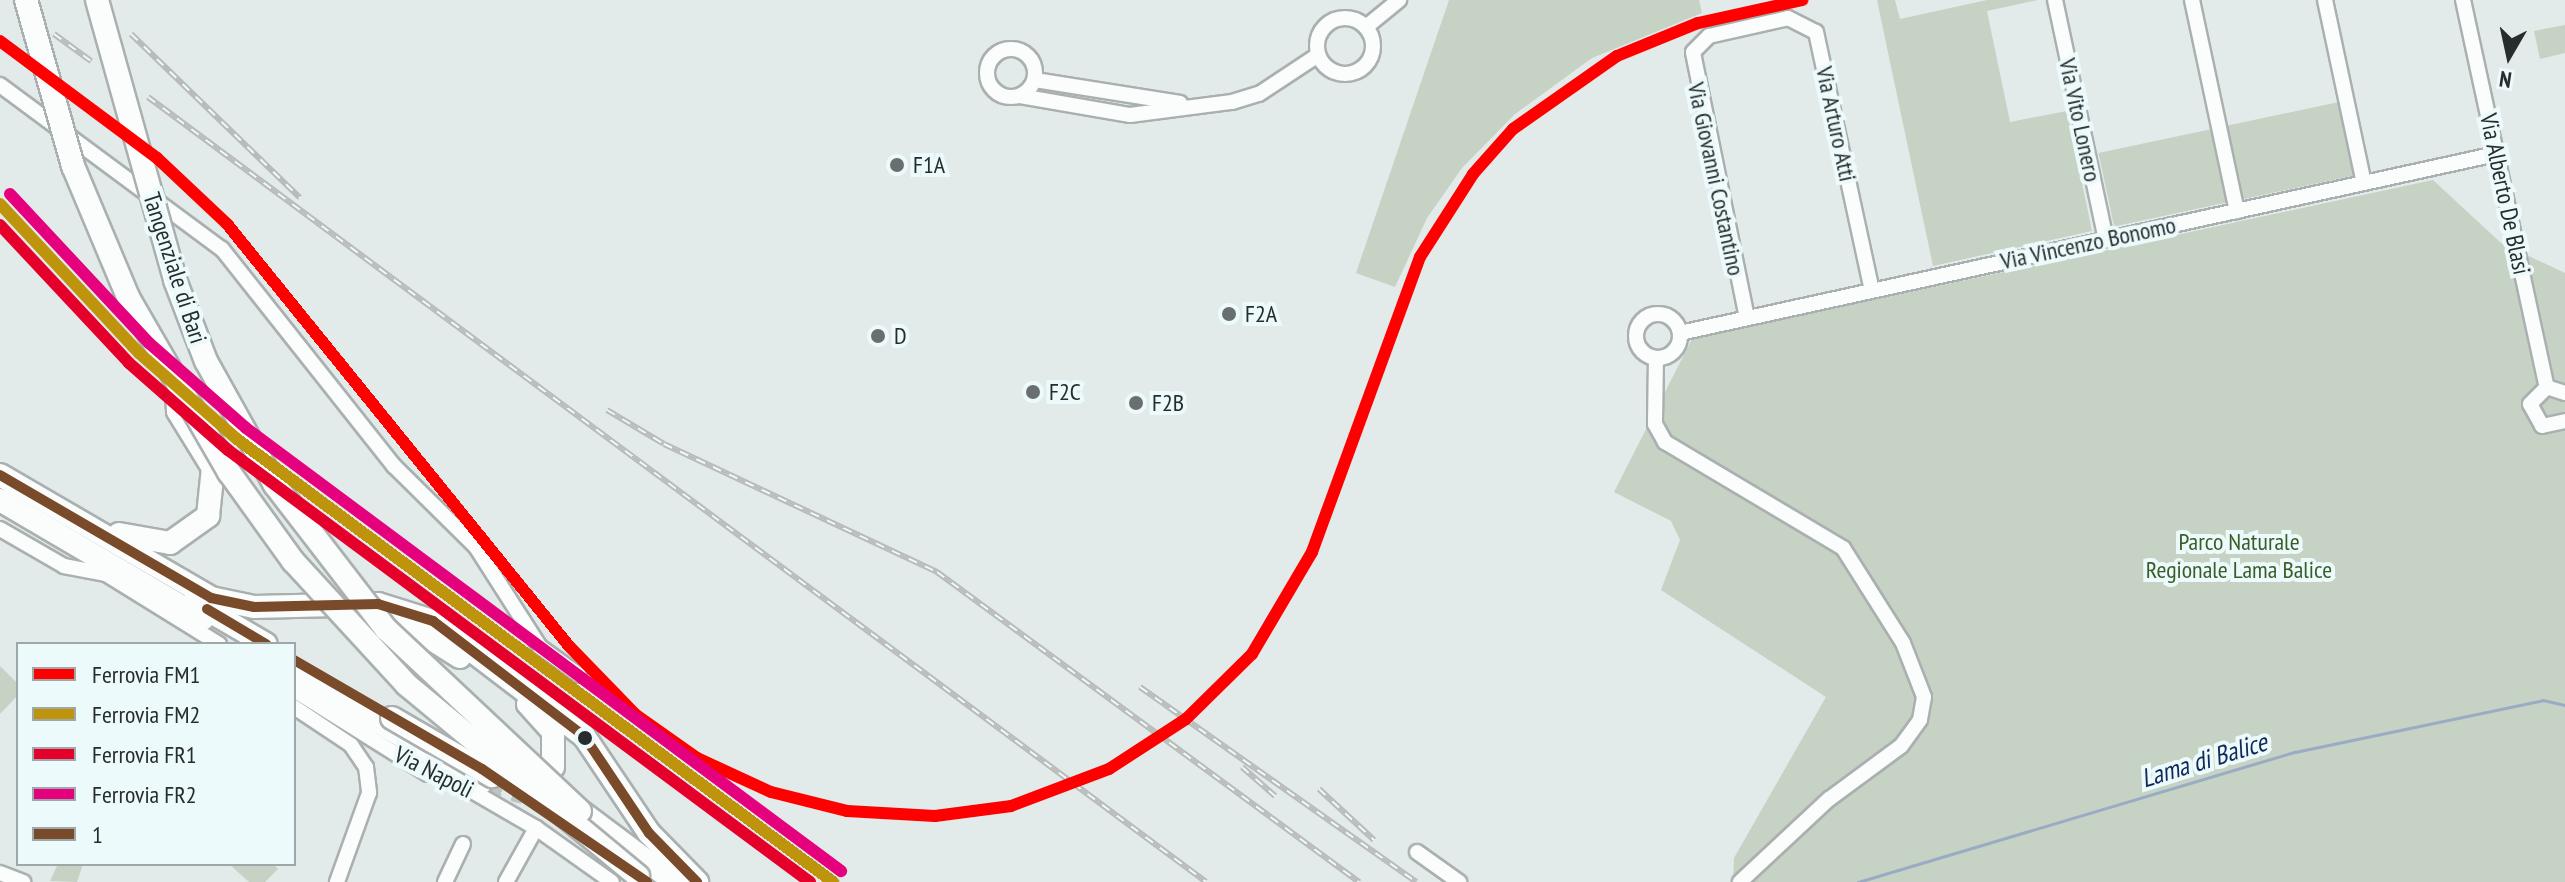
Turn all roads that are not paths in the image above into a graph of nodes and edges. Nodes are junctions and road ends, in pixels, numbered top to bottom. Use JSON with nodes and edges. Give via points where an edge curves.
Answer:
{"nodes":[{"id":1,"x":26,"y":0,"type":"edge"},
{"id":2,"x":97,"y":0,"type":"edge"},
{"id":3,"x":1399,"y":0,"type":"edge"},
{"id":4,"x":2055,"y":0,"type":"edge"},
{"id":5,"x":2192,"y":0,"type":"edge"},
{"id":6,"x":2325,"y":0,"type":"edge"},
{"id":7,"x":2463,"y":0,"type":"edge"},
{"id":8,"x":1366,"y":27,"type":"junction"},
{"id":9,"x":1746,"y":28,"type":"joint"},
{"id":10,"x":1318,"y":55,"type":"junction"},
{"id":11,"x":1035,"y":80,"type":"junction"},
{"id":12,"x":0,"y":85,"type":"edge"},
{"id":13,"x":1020,"y":96,"type":"junction"},
{"id":14,"x":1184,"y":104,"type":"junction"},
{"id":15,"x":2496,"y":154,"type":"junction"},
{"id":16,"x":2364,"y":183,"type":"junction"},
{"id":17,"x":2237,"y":211,"type":"junction"},
{"id":18,"x":2106,"y":239,"type":"junction"},
{"id":19,"x":1872,"y":290,"type":"junction"},
{"id":20,"x":1747,"y":318,"type":"junction"},
{"id":21,"x":1680,"y":333,"type":"junction"},
{"id":22,"x":1656,"y":358,"type":"junction"},
{"id":23,"x":2547,"y":387,"type":"junction"},
{"id":24,"x":177,"y":390,"type":"junction"},
{"id":25,"x":2565,"y":393,"type":"edge"},
{"id":26,"x":2565,"y":421,"type":"edge"},
{"id":27,"x":0,"y":463,"type":"edge"},
{"id":28,"x":0,"y":475,"type":"edge"},
{"id":29,"x":0,"y":488,"type":"edge"},
{"id":30,"x":0,"y":500,"type":"edge"},
{"id":31,"x":0,"y":529,"type":"edge"},
{"id":32,"x":308,"y":534,"type":"junction"},
{"id":33,"x":216,"y":642,"type":"edge"},
{"id":34,"x":243,"y":642,"type":"edge"},
{"id":35,"x":263,"y":642,"type":"edge"},
{"id":36,"x":296,"y":661,"type":"edge"},
{"id":37,"x":296,"y":673,"type":"edge"},
{"id":38,"x":579,"y":675,"type":"dead end"},
{"id":39,"x":296,"y":691,"type":"edge"},
{"id":40,"x":296,"y":708,"type":"edge"},
{"id":41,"x":553,"y":767,"type":"dead end"},
{"id":42,"x":481,"y":783,"type":"tunnel mouth"},
{"id":43,"x":536,"y":828,"type":"junction"},
{"id":44,"x":463,"y":844,"type":"dead end"},
{"id":45,"x":1417,"y":852,"type":"dead end"},
{"id":46,"x":0,"y":873,"type":"edge"},
{"id":47,"x":643,"y":879,"type":"edge"},
{"id":48,"x":23,"y":882,"type":"edge"},
{"id":49,"x":337,"y":882,"type":"edge"},
{"id":50,"x":445,"y":882,"type":"edge"},
{"id":51,"x":506,"y":882,"type":"edge"},
{"id":52,"x":612,"y":882,"type":"edge"},
{"id":53,"x":675,"y":882,"type":"edge"},
{"id":54,"x":697,"y":882,"type":"edge"},
{"id":55,"x":1459,"y":882,"type":"edge"},
{"id":56,"x":1740,"y":882,"type":"edge"}],
"edges":[{"from":1,"to":24,"type":"highway","name":"Tangenziale di Bari","bridge":true,"via":[[73,166]]},
{"from":2,"to":32,"type":"highway","name":"Tangenziale di Bari","bridge":true,"via":[[175,280],[206,361]]},
{"from":3,"to":8,"type":"street"},
{"from":4,"to":18,"type":"street","name":"Via Vito Lonero"},
{"from":5,"to":17,"type":"street"},
{"from":6,"to":16,"type":"street"},
{"from":7,"to":15,"type":"street","name":"Via Alberto De Blasi"},
{"from":8,"to":10,"type":"street","via":[[1353,18],[1330,21],[1317,40]]},
{"from":8,"to":10,"type":"street","via":[[1373,52],[1356,72],[1338,74]]},
{"from":9,"to":19,"type":"street","name":"Via Arturo Atti","via":[[1798,18],[1816,32]]},
{"from":9,"to":20,"type":"street","name":"Via Giovanni Costantino","via":[[1701,40],[1692,61]]},
{"from":10,"to":14,"type":"street","via":[[1259,94]]},
{"from":11,"to":13,"type":"street"},
{"from":11,"to":13,"type":"street","via":[[1025,53],[1005,49],[993,57],[987,75],[993,90]]},
{"from":11,"to":14,"type":"street"},
{"from":12,"to":38,"type":"street","via":[[222,249],[394,466],[476,547],[540,647]]},
{"from":13,"to":14,"type":"street","via":[[1130,115]]},
{"from":15,"to":16,"type":"street","name":"Via Vincenzo Bonomo"},
{"from":15,"to":23,"type":"street","name":"Via Alberto De Blasi"},
{"from":16,"to":17,"type":"street","name":"Via Vincenzo Bonomo"},
{"from":17,"to":18,"type":"street","name":"Via Vincenzo Bonomo"},
{"from":18,"to":19,"type":"street","name":"Via Vincenzo Bonomo"},
{"from":19,"to":20,"type":"street","name":"Via Vincenzo Bonomo"},
{"from":20,"to":21,"type":"street","name":"Via Vincenzo Bonomo"},
{"from":21,"to":22,"type":"street","via":[[1674,351]]},
{"from":21,"to":22,"type":"street","via":[[1659,313],[1639,324],[1638,346]]},
{"from":22,"to":56,"type":"street","via":[[1655,424],[1665,442],[1843,548],[1903,643],[1924,697],[1920,720],[1901,746],[1829,799]]},
{"from":23,"to":25,"type":"street"},
{"from":23,"to":26,"type":"street","via":[[2532,398],[2532,417],[2548,427]]},
{"from":24,"to":27,"type":"highway","via":[[178,411],[213,468],[214,499],[208,516],[185,538],[136,542]]},
{"from":24,"to":47,"type":"highway","name":"Tangenziale di Bari","bridge":true,"via":[[293,561],[377,654],[454,730]]},
{"from":28,"to":54,"type":"highway","via":[[211,598],[254,607],[378,604],[433,621],[575,727],[649,833]]},
{"from":29,"to":35,"type":"highway"},
{"from":30,"to":34,"type":"highway"},
{"from":31,"to":33,"type":"street","via":[[64,566],[106,574]]},
{"from":32,"to":41,"type":"highway","bridge":true,"via":[[391,612],[544,717],[557,746]]},
{"from":32,"to":53,"type":"highway","name":"Tangenziale di Bari","bridge":true,"via":[[427,672],[580,811]]},
{"from":36,"to":47,"type":"highway","bridge":true},
{"from":37,"to":42,"type":"highway"},
{"from":39,"to":43,"type":"street","name":"Via Napoli","via":[[428,774],[441,773]]},
{"from":40,"to":49,"type":"street","via":[[351,745],[366,767],[369,793]]},
{"from":43,"to":51,"type":"street"},
{"from":43,"to":52,"type":"street","name":"Via Napoli"},
{"from":44,"to":50,"type":"street"},
{"from":45,"to":55,"type":"street"},
{"from":46,"to":48,"type":"street"}]}
